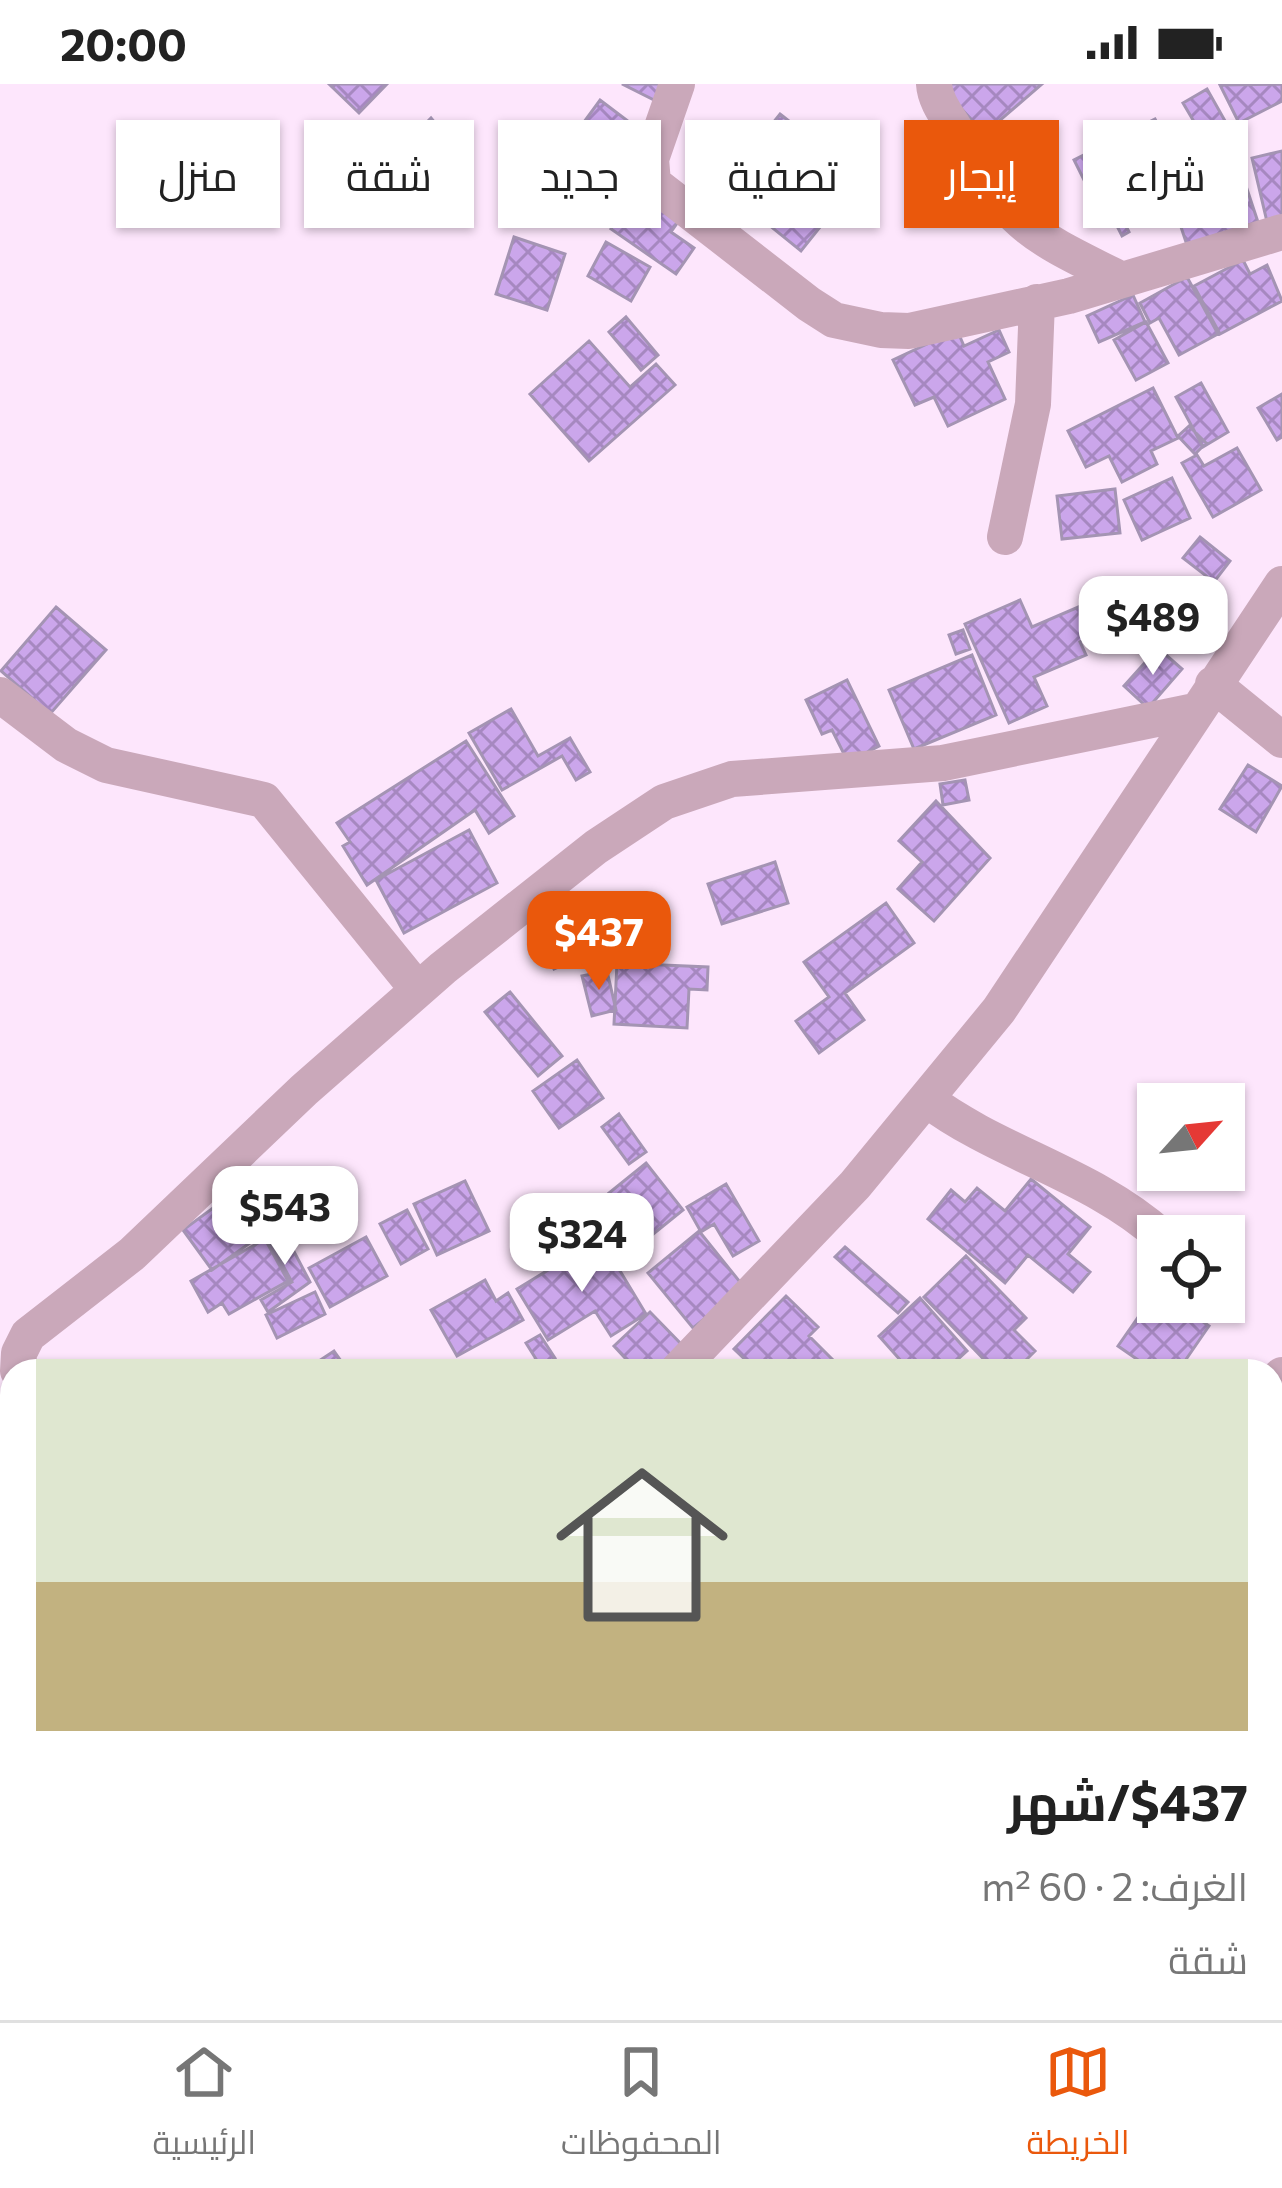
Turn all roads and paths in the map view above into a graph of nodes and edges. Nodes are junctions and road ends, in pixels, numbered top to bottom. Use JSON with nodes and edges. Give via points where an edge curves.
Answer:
{"nodes":[{"id":1,"x":677,"y":84,"type":"edge"},
{"id":2,"x":934,"y":84,"type":"edge"},
{"id":3,"x":1282,"y":232,"type":"edge"},
{"id":4,"x":1120,"y":279,"type":"junction"},
{"id":5,"x":1037,"y":302,"type":"junction"},
{"id":6,"x":1005,"y":537,"type":"dead end"},
{"id":7,"x":1282,"y":584,"type":"edge"},
{"id":8,"x":0,"y":695,"type":"edge"},
{"id":9,"x":1204,"y":698,"type":"junction"},
{"id":10,"x":1282,"y":740,"type":"edge"},
{"id":11,"x":418,"y":990,"type":"junction"},
{"id":12,"x":926,"y":1099,"type":"junction"},
{"id":13,"x":1137,"y":1219,"type":"edge"},
{"id":14,"x":19,"y":1359,"type":"edge"},
{"id":15,"x":688,"y":1359,"type":"edge"}],
"edges":[{"from":1,"to":5,"type":"street","via":[[651,159],[652,183],[834,320],[909,331]]},
{"from":2,"to":4,"type":"street","via":[[1013,220]]},
{"from":3,"to":4,"type":"street"},
{"from":4,"to":5,"type":"street"},
{"from":5,"to":6,"type":"street","via":[[1033,404]]},
{"from":7,"to":9,"type":"street"},
{"from":8,"to":11,"type":"street","via":[[106,765],[264,800]]},
{"from":9,"to":10,"type":"street"},
{"from":9,"to":11,"type":"street","via":[[943,763],[700,787],[596,848]]},
{"from":9,"to":12,"type":"street","via":[[999,1010]]},
{"from":11,"to":14,"type":"street","via":[[132,1254],[28,1336]]},
{"from":12,"to":13,"type":"street"},
{"from":12,"to":15,"type":"street"}]}
